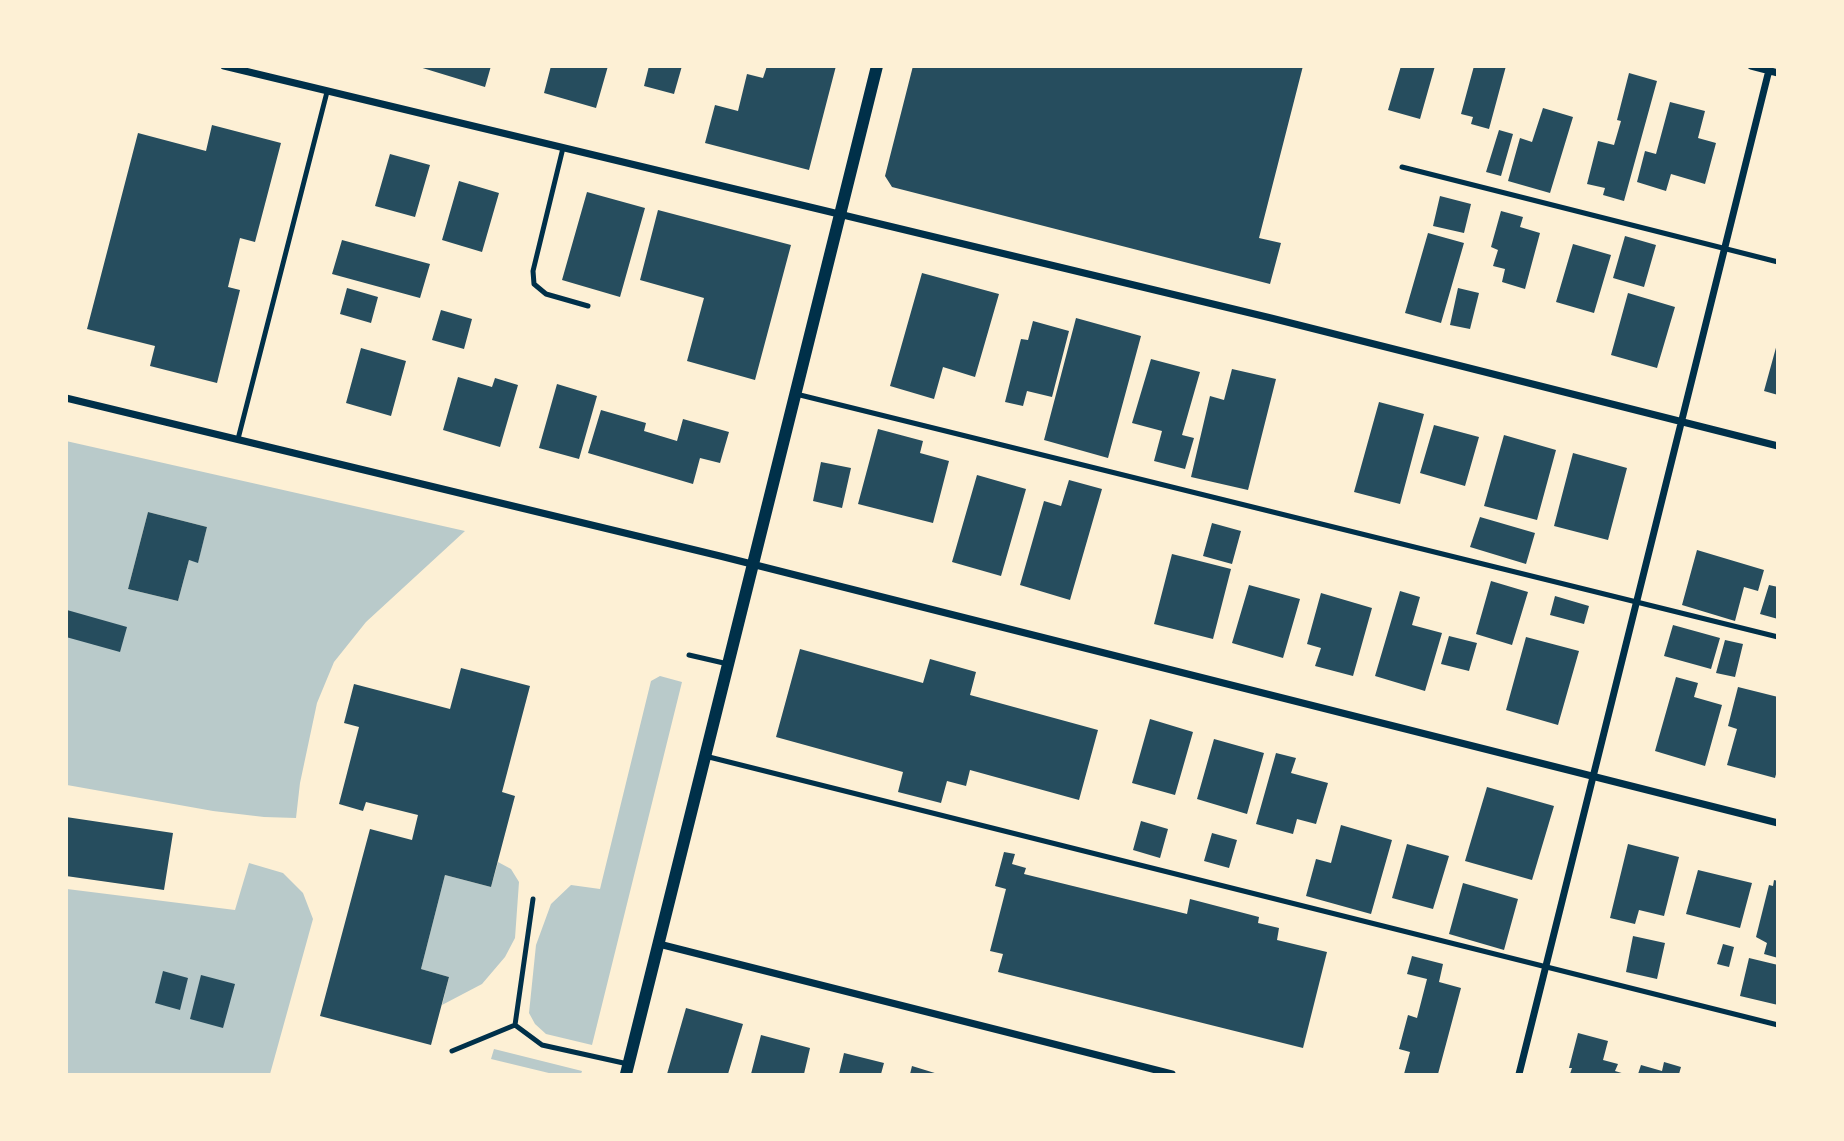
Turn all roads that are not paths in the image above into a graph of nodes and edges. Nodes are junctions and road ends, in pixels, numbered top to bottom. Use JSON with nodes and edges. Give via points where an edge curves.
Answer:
{"nodes":[{"id":1,"x":223,"y":66,"type":"edge"},
{"id":2,"x":877,"y":66,"type":"edge"},
{"id":3,"x":1751,"y":66,"type":"edge"},
{"id":4,"x":1769,"y":69,"type":"edge"},
{"id":5,"x":1777,"y":73,"type":"edge"},
{"id":6,"x":327,"y":92,"type":"junction"},
{"id":7,"x":563,"y":148,"type":"junction"},
{"id":8,"x":1402,"y":167,"type":"dead end"},
{"id":9,"x":840,"y":214,"type":"junction"},
{"id":10,"x":1724,"y":249,"type":"junction"},
{"id":11,"x":1777,"y":262,"type":"edge"},
{"id":12,"x":588,"y":306,"type":"dead end"},
{"id":13,"x":796,"y":394,"type":"junction"},
{"id":14,"x":66,"y":398,"type":"edge"},
{"id":15,"x":1681,"y":422,"type":"junction"},
{"id":16,"x":238,"y":439,"type":"junction"},
{"id":17,"x":1777,"y":446,"type":"edge"},
{"id":18,"x":753,"y":565,"type":"junction"},
{"id":19,"x":1637,"y":603,"type":"junction"},
{"id":20,"x":1777,"y":638,"type":"edge"},
{"id":21,"x":689,"y":655,"type":"dead end"},
{"id":22,"x":728,"y":664,"type":"junction"},
{"id":23,"x":705,"y":756,"type":"junction"},
{"id":24,"x":1592,"y":778,"type":"junction"},
{"id":25,"x":1777,"y":823,"type":"edge"},
{"id":26,"x":533,"y":900,"type":"dead end"},
{"id":27,"x":659,"y":944,"type":"junction"},
{"id":28,"x":1547,"y":966,"type":"junction"},
{"id":29,"x":515,"y":1025,"type":"junction"},
{"id":30,"x":1777,"y":1025,"type":"edge"},
{"id":31,"x":452,"y":1051,"type":"dead end"},
{"id":32,"x":627,"y":1069,"type":"edge"},
{"id":33,"x":1172,"y":1074,"type":"edge"},
{"id":34,"x":1519,"y":1074,"type":"edge"}],
"edges":[{"from":1,"to":6,"type":"street"},
{"from":2,"to":9,"type":"street"},
{"from":3,"to":4,"type":"street"},
{"from":4,"to":5,"type":"street"},
{"from":4,"to":10,"type":"street"},
{"from":6,"to":7,"type":"street"},
{"from":6,"to":16,"type":"lane"},
{"from":7,"to":9,"type":"street"},
{"from":7,"to":12,"type":"lane","via":[[533,271],[534,284],[546,294]]},
{"from":8,"to":10,"type":"lane"},
{"from":9,"to":13,"type":"street"},
{"from":9,"to":15,"type":"street"},
{"from":10,"to":11,"type":"lane"},
{"from":10,"to":15,"type":"street"},
{"from":13,"to":18,"type":"street"},
{"from":13,"to":19,"type":"lane"},
{"from":14,"to":16,"type":"street"},
{"from":15,"to":17,"type":"street"},
{"from":15,"to":19,"type":"street"},
{"from":16,"to":18,"type":"street"},
{"from":18,"to":22,"type":"street"},
{"from":18,"to":24,"type":"street"},
{"from":19,"to":20,"type":"lane"},
{"from":19,"to":24,"type":"street"},
{"from":21,"to":22,"type":"lane"},
{"from":22,"to":23,"type":"street"},
{"from":23,"to":27,"type":"street"},
{"from":23,"to":28,"type":"lane"},
{"from":24,"to":25,"type":"street"},
{"from":24,"to":28,"type":"street"},
{"from":26,"to":29,"type":"lane"},
{"from":27,"to":32,"type":"street"},
{"from":27,"to":33,"type":"street"},
{"from":28,"to":30,"type":"lane"},
{"from":28,"to":34,"type":"street"},
{"from":29,"to":31,"type":"lane"},
{"from":29,"to":32,"type":"lane","via":[[542,1045]]}]}
